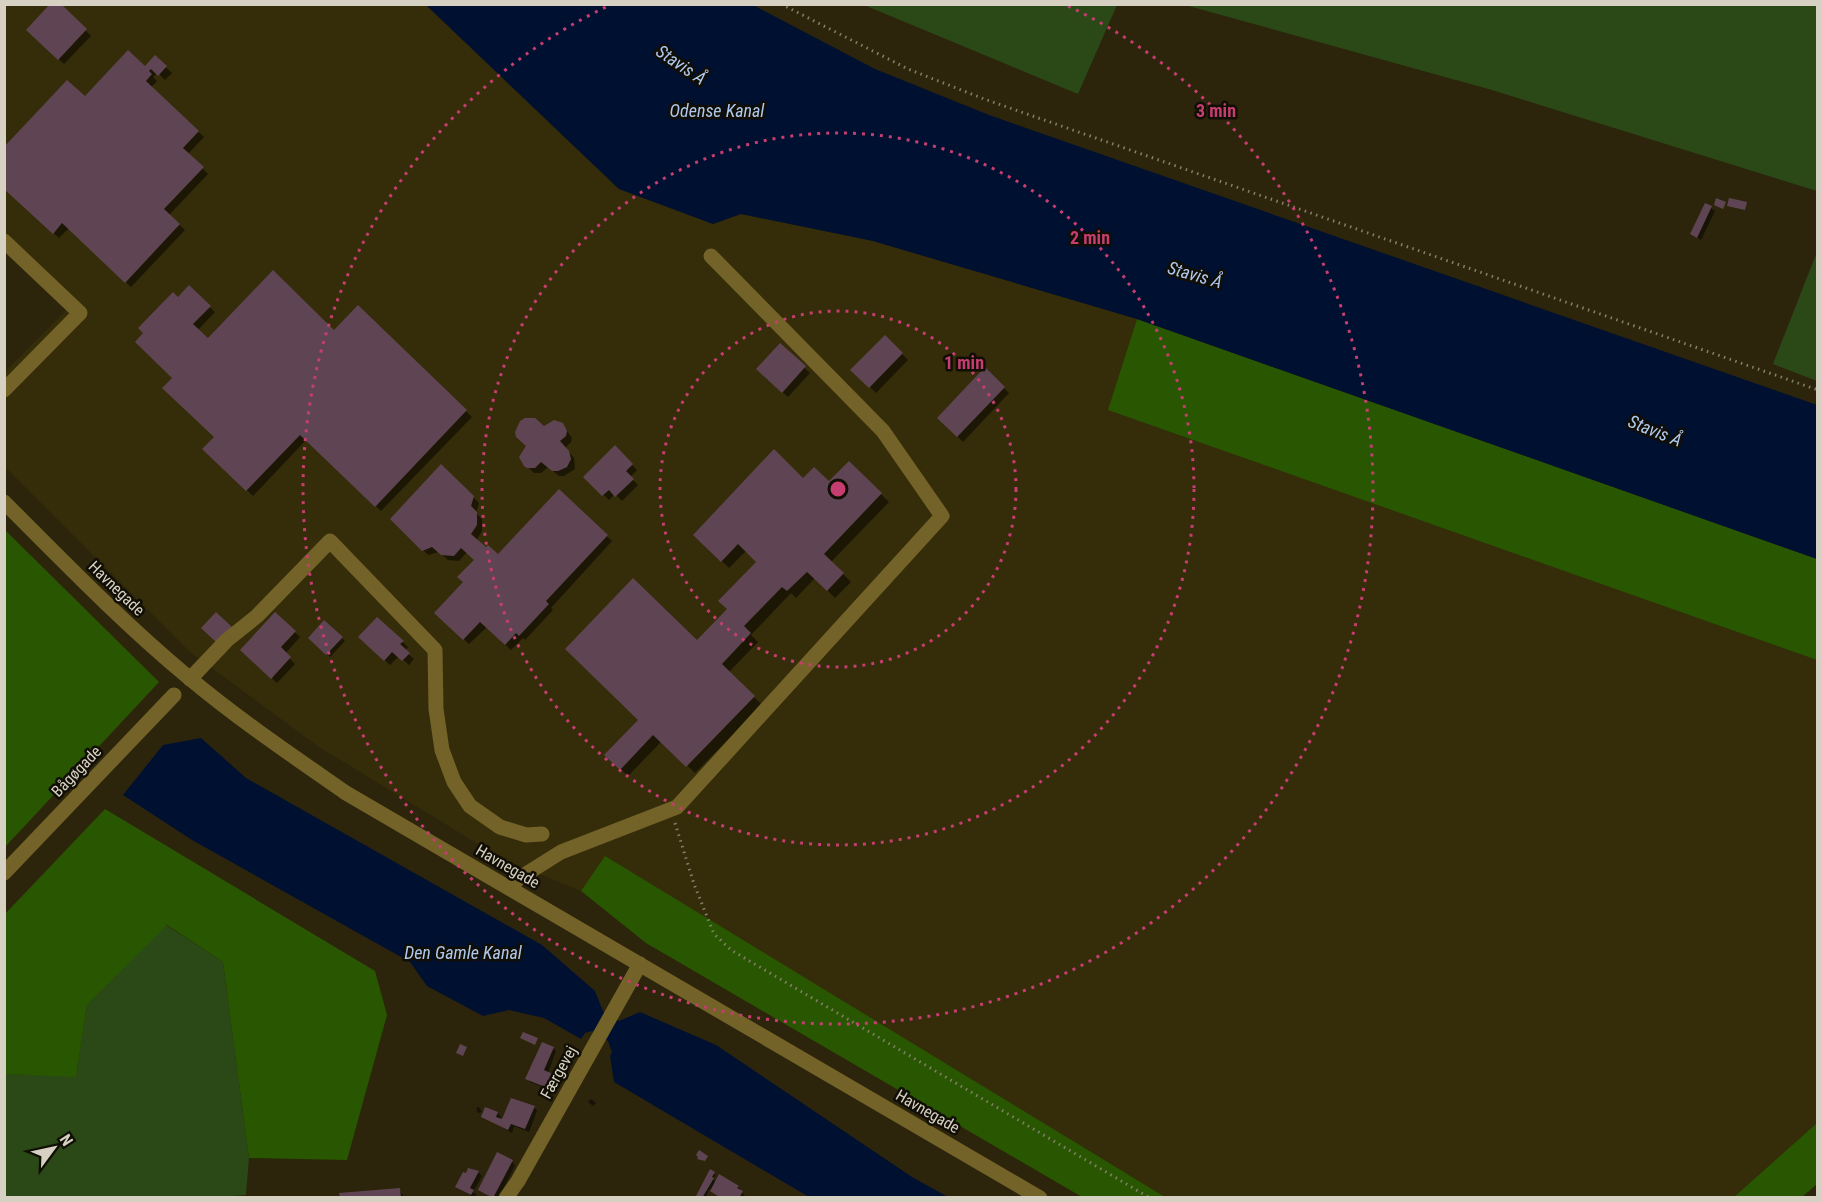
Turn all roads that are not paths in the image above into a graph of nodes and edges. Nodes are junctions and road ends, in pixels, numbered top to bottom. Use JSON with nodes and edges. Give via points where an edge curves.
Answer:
{"nodes":[{"id":1,"x":4,"y":241,"type":"edge"},
{"id":2,"x":711,"y":256,"type":"dead end"},
{"id":3,"x":4,"y":390,"type":"edge"},
{"id":4,"x":4,"y":502,"type":"edge"},
{"id":5,"x":195,"y":682,"type":"junction"},
{"id":6,"x":174,"y":695,"type":"dead end"},
{"id":7,"x":542,"y":834,"type":"dead end"},
{"id":8,"x":4,"y":873,"type":"edge"},
{"id":9,"x":510,"y":888,"type":"junction"},
{"id":10,"x":640,"y":964,"type":"junction"},
{"id":11,"x":506,"y":1197,"type":"edge"},
{"id":12,"x":1040,"y":1197,"type":"edge"}],
"edges":[{"from":1,"to":3,"type":"street","via":[[80,313]]},
{"from":2,"to":9,"type":"street","via":[[883,432],[942,516],[677,807],[561,852]]},
{"from":4,"to":5,"type":"street","name":"Havnegade","via":[[108,605]]},
{"from":5,"to":7,"type":"street","via":[[248,633],[257,616],[330,542],[435,650],[436,709],[442,750],[454,782],[470,806],[500,827],[526,835]]},
{"from":5,"to":9,"type":"street","name":"Havnegade","via":[[346,793]]},
{"from":6,"to":8,"type":"street","name":"Bågøgade"},
{"from":9,"to":10,"type":"street","name":"Havnegade"},
{"from":10,"to":11,"type":"street","name":"Færgevej"},
{"from":10,"to":12,"type":"street","name":"Havnegade"}]}
